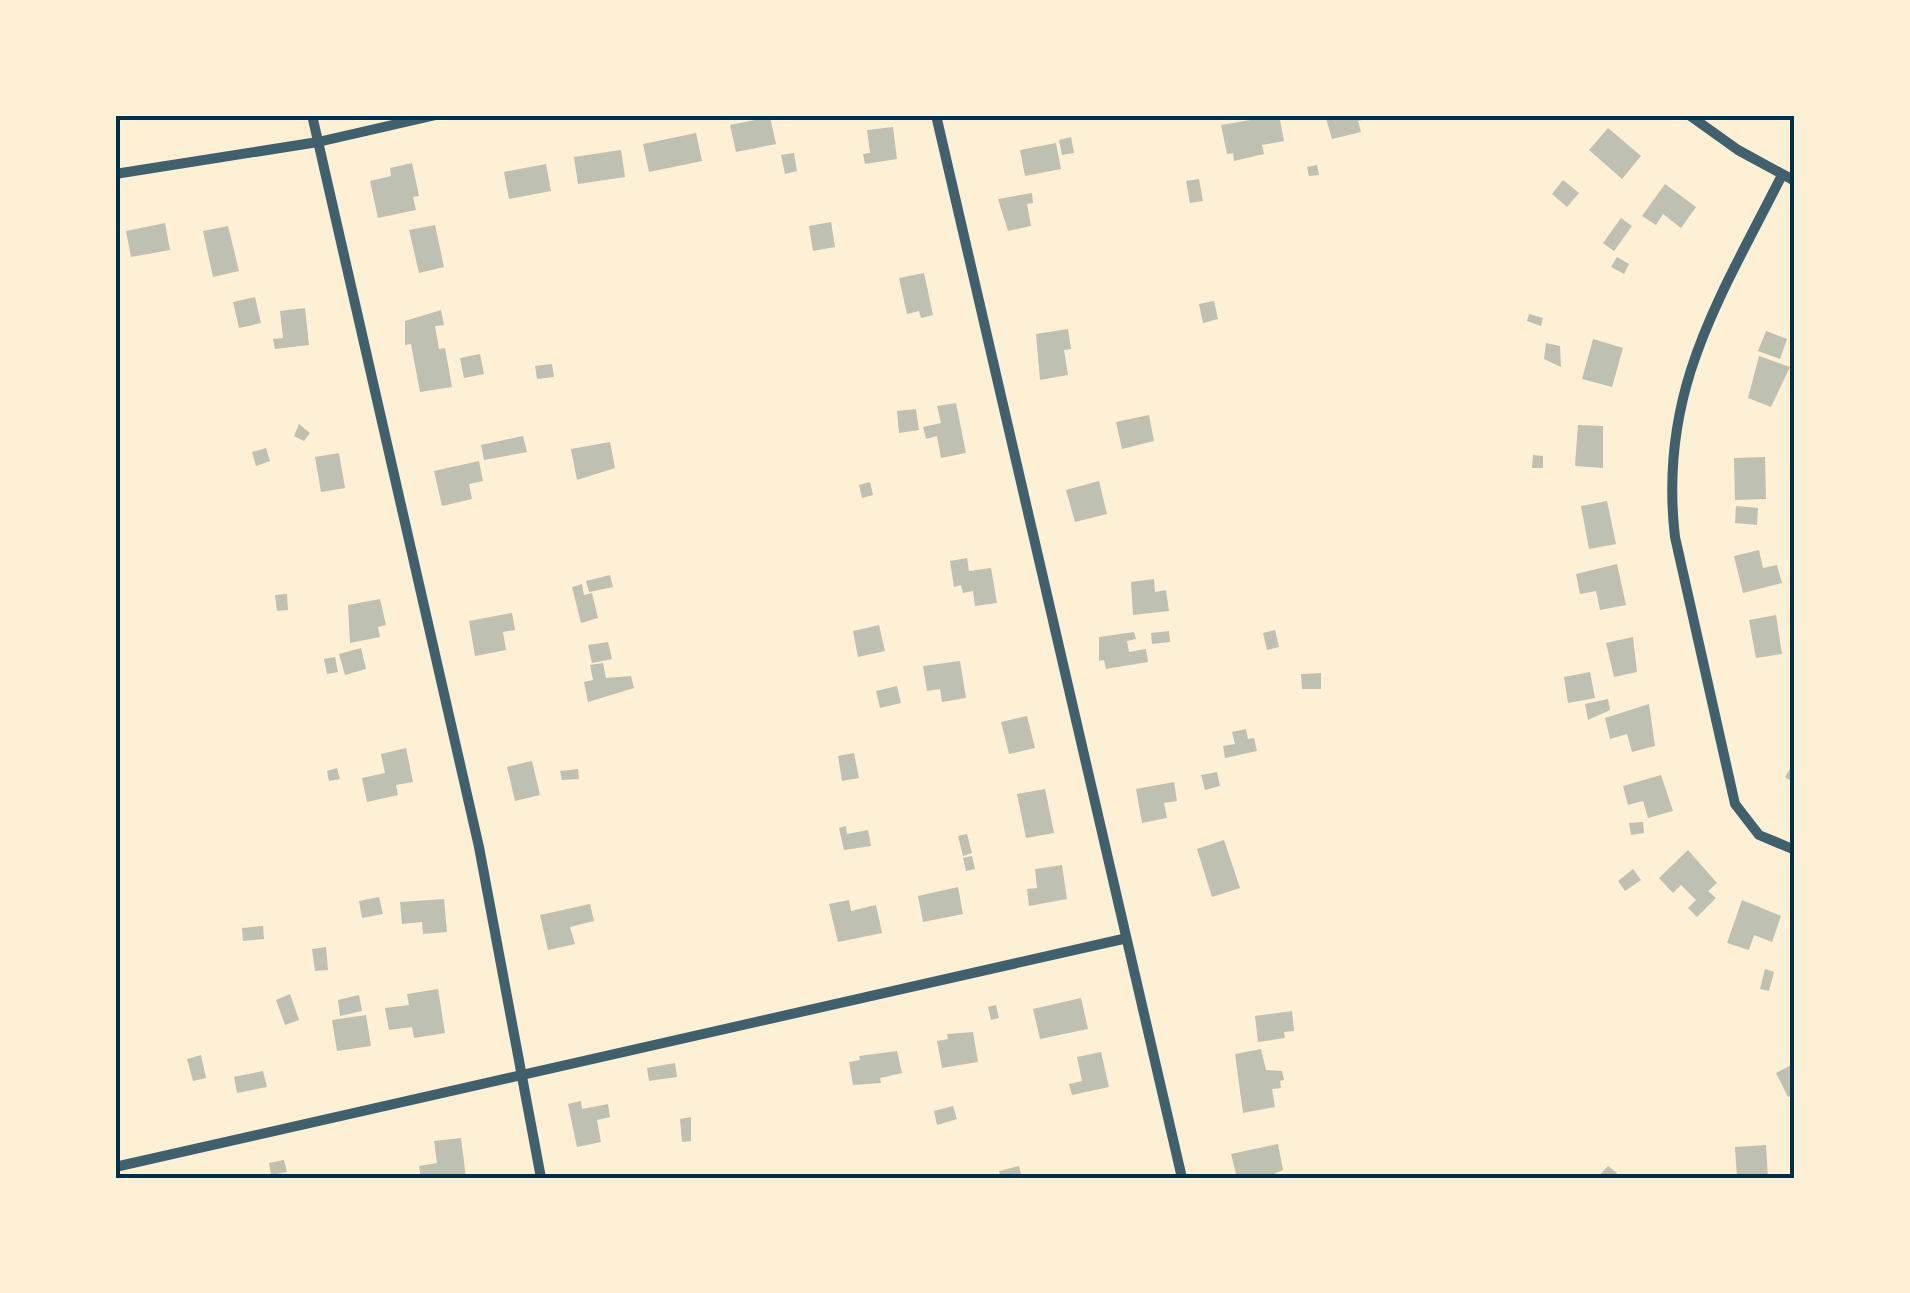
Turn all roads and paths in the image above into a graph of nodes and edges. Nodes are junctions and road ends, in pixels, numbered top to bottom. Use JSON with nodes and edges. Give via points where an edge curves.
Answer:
{"nodes":[{"id":1,"x":312,"y":115,"type":"edge"},
{"id":2,"x":436,"y":115,"type":"edge"},
{"id":3,"x":936,"y":115,"type":"edge"},
{"id":4,"x":1689,"y":115,"type":"edge"},
{"id":5,"x":318,"y":142,"type":"junction"},
{"id":6,"x":115,"y":174,"type":"edge"},
{"id":7,"x":1782,"y":175,"type":"junction"},
{"id":8,"x":1795,"y":181,"type":"edge"},
{"id":9,"x":1795,"y":850,"type":"edge"},
{"id":10,"x":1123,"y":939,"type":"junction"},
{"id":11,"x":523,"y":1074,"type":"junction"},
{"id":12,"x":115,"y":1167,"type":"edge"},
{"id":13,"x":541,"y":1178,"type":"edge"},
{"id":14,"x":1182,"y":1178,"type":"edge"}],
"edges":[{"from":1,"to":5,"type":"street"},
{"from":2,"to":5,"type":"street"},
{"from":3,"to":10,"type":"street"},
{"from":4,"to":7,"type":"street"},
{"from":5,"to":6,"type":"street"},
{"from":5,"to":11,"type":"street","via":[[479,847]]},
{"from":7,"to":8,"type":"street"},
{"from":7,"to":9,"type":"street","via":[[1688,368],[1670,452],[1670,495],[1735,804],[1759,835]]},
{"from":10,"to":11,"type":"street"},
{"from":10,"to":14,"type":"street"},
{"from":11,"to":12,"type":"street"},
{"from":11,"to":13,"type":"street"}]}
